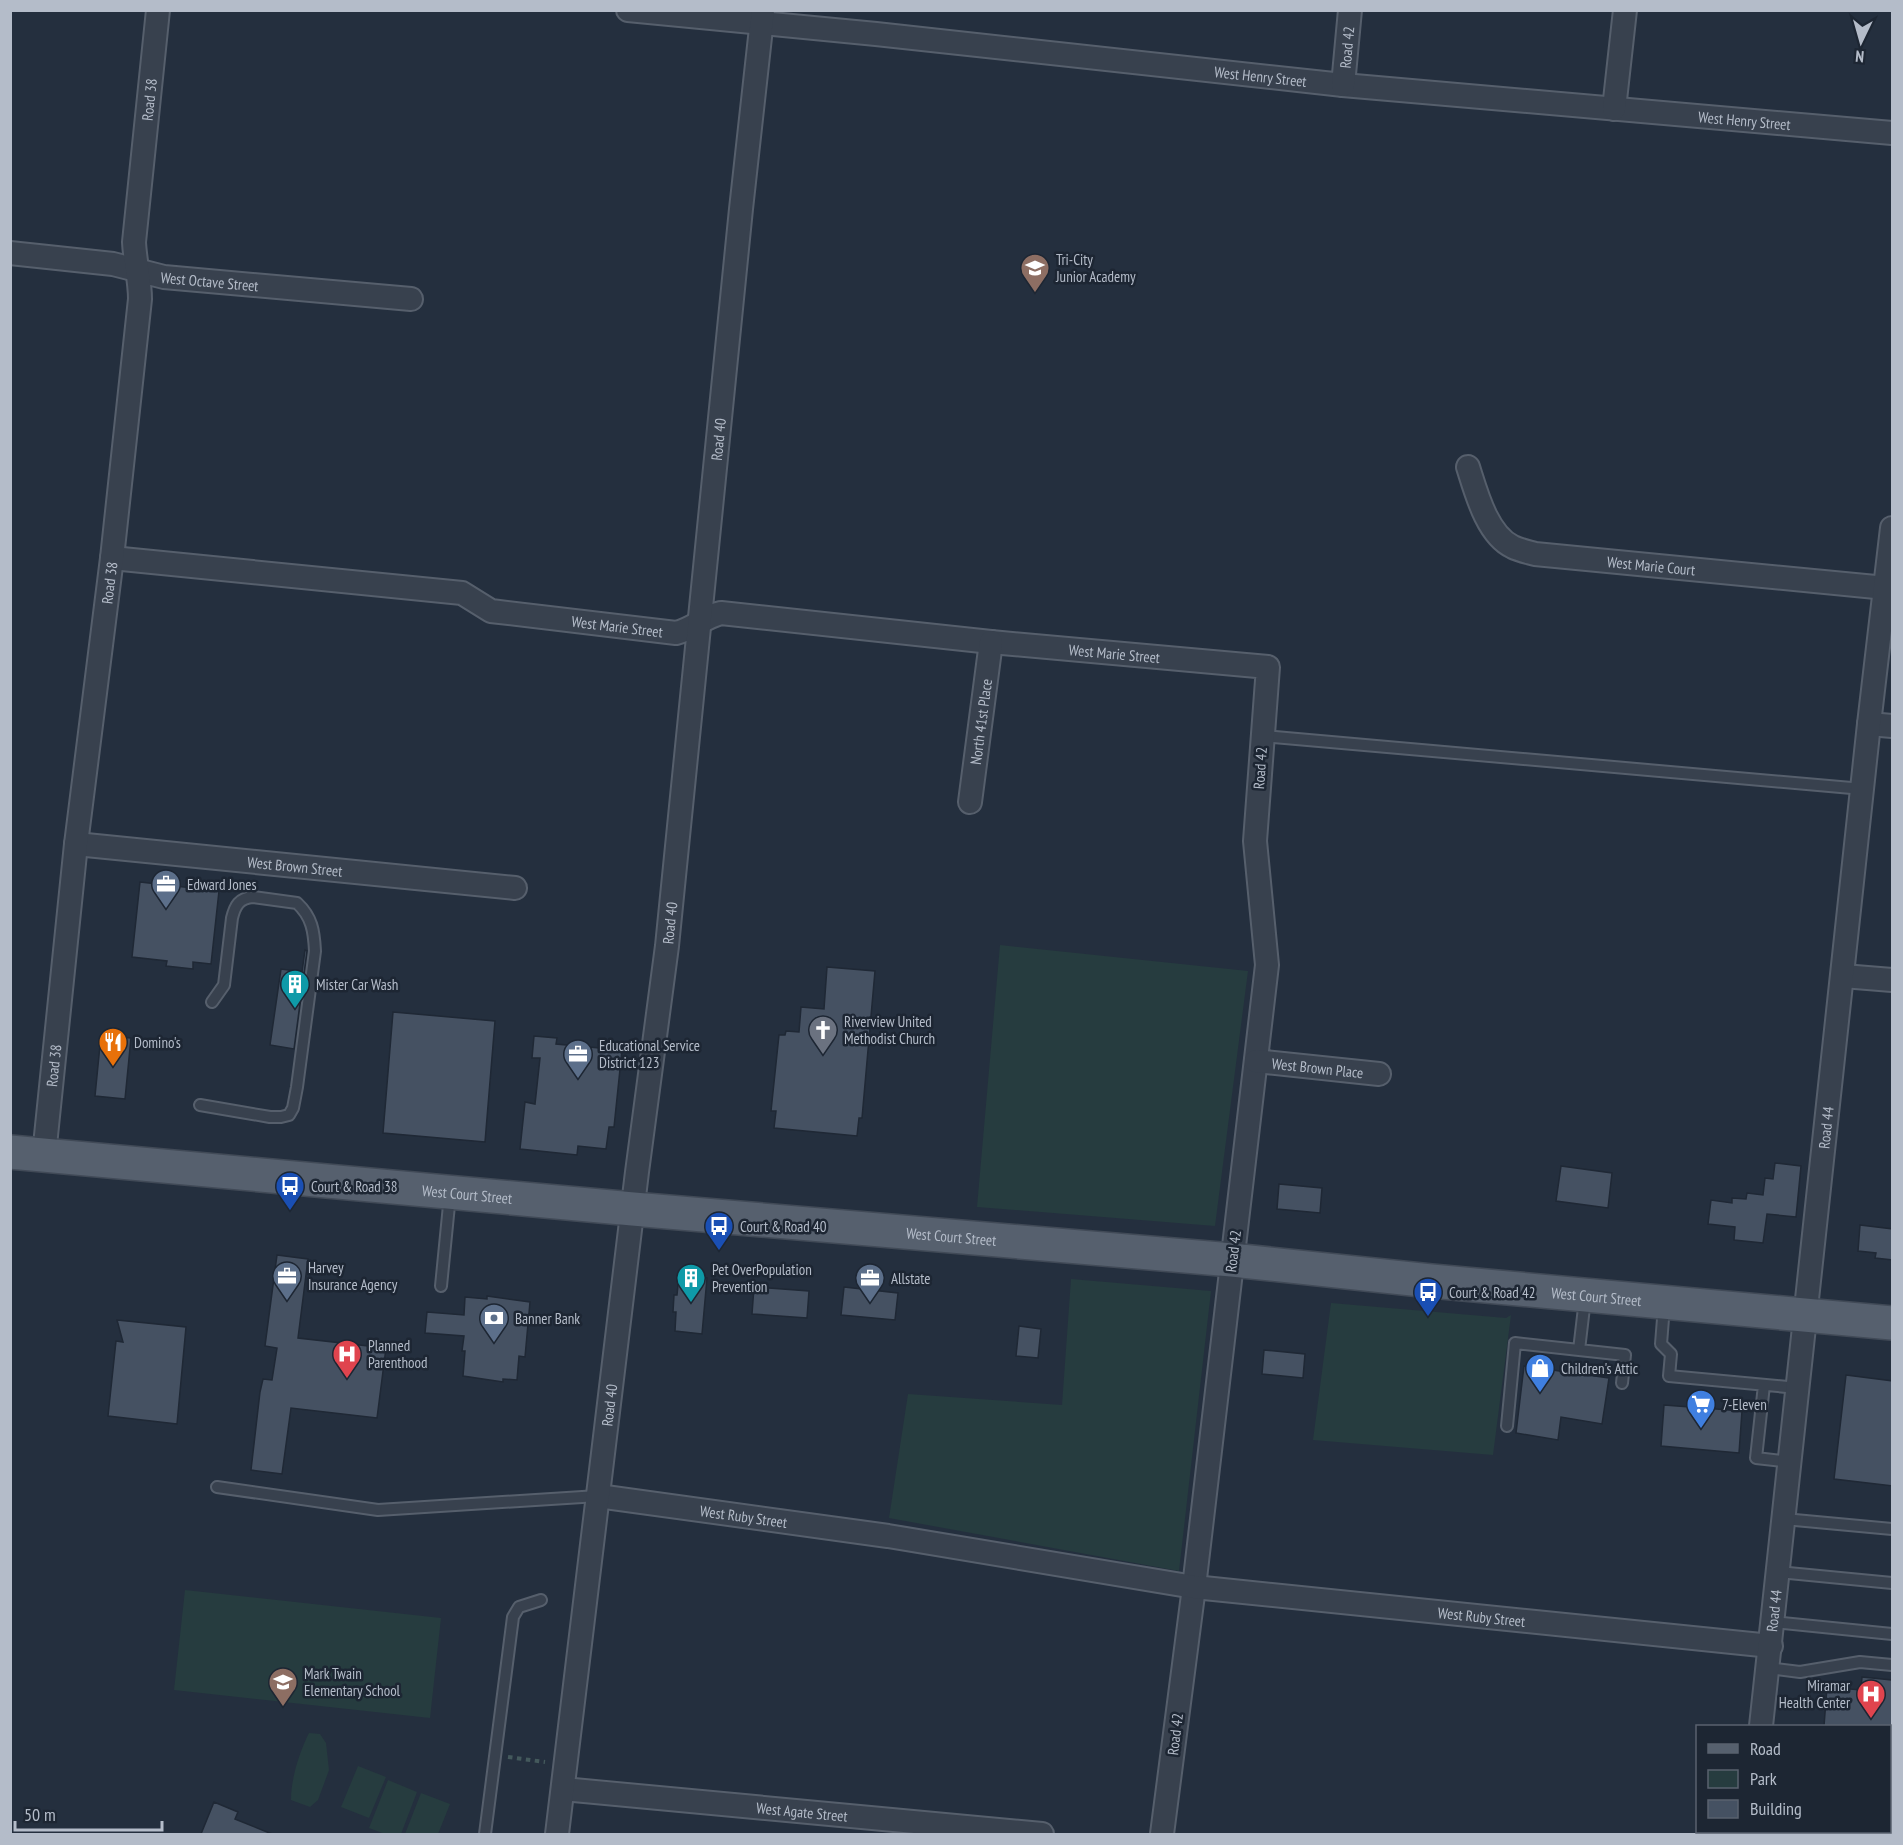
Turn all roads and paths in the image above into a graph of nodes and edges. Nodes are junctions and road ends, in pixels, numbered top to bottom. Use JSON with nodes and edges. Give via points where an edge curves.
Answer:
{"nodes":[{"id":1,"x":158,"y":10,"type":"edge"},
{"id":2,"x":628,"y":10,"type":"edge"},
{"id":3,"x":1350,"y":10,"type":"edge"},
{"id":4,"x":1625,"y":10,"type":"edge"},
{"id":5,"x":762,"y":16,"type":"edge"},
{"id":6,"x":1343,"y":85,"type":"junction"},
{"id":7,"x":1614,"y":109,"type":"junction"},
{"id":8,"x":1893,"y":133,"type":"edge"},
{"id":9,"x":10,"y":253,"type":"edge"},
{"id":10,"x":137,"y":270,"type":"junction"},
{"id":11,"x":411,"y":299,"type":"dead end"},
{"id":12,"x":1468,"y":467,"type":"dead end"},
{"id":13,"x":1893,"y":528,"type":"edge"},
{"id":14,"x":112,"y":558,"type":"junction"},
{"id":15,"x":1886,"y":588,"type":"junction"},
{"id":16,"x":700,"y":622,"type":"junction"},
{"id":17,"x":991,"y":642,"type":"junction"},
{"id":18,"x":1268,"y":667,"type":"joint"},
{"id":19,"x":1869,"y":724,"type":"junction"},
{"id":20,"x":1893,"y":726,"type":"edge"},
{"id":21,"x":1263,"y":736,"type":"junction"},
{"id":22,"x":1863,"y":789,"type":"junction"},
{"id":23,"x":970,"y":802,"type":"dead end"},
{"id":24,"x":76,"y":844,"type":"junction"},
{"id":25,"x":515,"y":888,"type":"dead end"},
{"id":26,"x":1843,"y":976,"type":"junction"},
{"id":27,"x":1893,"y":980,"type":"edge"},
{"id":28,"x":212,"y":1002,"type":"dead end"},
{"id":29,"x":1256,"y":1061,"type":"junction"},
{"id":30,"x":1379,"y":1074,"type":"dead end"},
{"id":31,"x":200,"y":1105,"type":"dead end"},
{"id":32,"x":10,"y":1152,"type":"edge"},
{"id":33,"x":44,"y":1155,"type":"junction"},
{"id":34,"x":450,"y":1192,"type":"junction"},
{"id":35,"x":633,"y":1209,"type":"junction"},
{"id":36,"x":1232,"y":1260,"type":"junction"},
{"id":37,"x":441,"y":1286,"type":"dead end"},
{"id":38,"x":1586,"y":1295,"type":"junction"},
{"id":39,"x":1665,"y":1303,"type":"junction"},
{"id":40,"x":1806,"y":1315,"type":"junction"},
{"id":41,"x":1893,"y":1323,"type":"edge"},
{"id":42,"x":1580,"y":1350,"type":"junction"},
{"id":43,"x":1622,"y":1383,"type":"dead end"},
{"id":44,"x":1764,"y":1385,"type":"junction"},
{"id":45,"x":1798,"y":1388,"type":"junction"},
{"id":46,"x":1507,"y":1426,"type":"dead end"},
{"id":47,"x":1790,"y":1461,"type":"junction"},
{"id":48,"x":217,"y":1487,"type":"dead end"},
{"id":49,"x":598,"y":1496,"type":"junction"},
{"id":50,"x":1784,"y":1519,"type":"junction"},
{"id":51,"x":1893,"y":1529,"type":"edge"},
{"id":52,"x":1778,"y":1572,"type":"junction"},
{"id":53,"x":1893,"y":1583,"type":"edge"},
{"id":54,"x":1194,"y":1587,"type":"junction"},
{"id":55,"x":541,"y":1600,"type":"dead end"},
{"id":56,"x":1773,"y":1622,"type":"junction"},
{"id":57,"x":1893,"y":1634,"type":"edge"},
{"id":58,"x":1769,"y":1657,"type":"junction"},
{"id":59,"x":1893,"y":1665,"type":"edge"},
{"id":60,"x":1761,"y":1725,"type":"edge"},
{"id":61,"x":495,"y":1756,"type":"junction"},
{"id":62,"x":546,"y":1762,"type":"dead end"},
{"id":63,"x":563,"y":1789,"type":"junction"},
{"id":64,"x":485,"y":1834,"type":"edge"},
{"id":65,"x":557,"y":1834,"type":"edge"},
{"id":66,"x":1042,"y":1834,"type":"edge"},
{"id":67,"x":1162,"y":1834,"type":"edge"}],
"edges":[{"from":1,"to":10,"type":"street","name":"Road 38","via":[[134,242]]},
{"from":2,"to":5,"type":"street","name":"West Henry Street"},
{"from":3,"to":6,"type":"street","name":"Road 42"},
{"from":4,"to":7,"type":"street"},
{"from":5,"to":6,"type":"street","name":"West Henry Street"},
{"from":5,"to":16,"type":"street","name":"Road 40"},
{"from":6,"to":7,"type":"street","name":"West Henry Street"},
{"from":7,"to":8,"type":"street","name":"West Henry Street"},
{"from":9,"to":10,"type":"street","name":"West Octave Street"},
{"from":10,"to":11,"type":"street","name":"West Octave Street","via":[[164,277]]},
{"from":10,"to":14,"type":"street","name":"Road 38","via":[[140,299]]},
{"from":12,"to":15,"type":"street","name":"West Marie Court","via":[[1480,503],[1496,533],[1511,547],[1535,554]]},
{"from":13,"to":15,"type":"street","name":"Road 44"},
{"from":14,"to":16,"type":"street","name":"West Marie Street","via":[[462,593],[491,611],[676,633]]},
{"from":14,"to":24,"type":"street","name":"Road 38"},
{"from":15,"to":19,"type":"street","name":"Road 44"},
{"from":16,"to":17,"type":"street","name":"West Marie Street","via":[[722,614]]},
{"from":16,"to":35,"type":"street","name":"Road 40","via":[[667,946]]},
{"from":17,"to":18,"type":"street","name":"West Marie Street"},
{"from":17,"to":23,"type":"street","name":"North 41st Place"},
{"from":18,"to":21,"type":"street","name":"Road 42"},
{"from":19,"to":20,"type":"street"},
{"from":19,"to":22,"type":"street","name":"Road 44"},
{"from":21,"to":22,"type":"lane"},
{"from":21,"to":29,"type":"street","name":"Road 42","via":[[1255,841],[1267,965]]},
{"from":22,"to":26,"type":"street","name":"Road 44"},
{"from":24,"to":25,"type":"street","name":"West Brown Street"},
{"from":24,"to":33,"type":"street","name":"Road 38"},
{"from":26,"to":27,"type":"street"},
{"from":26,"to":40,"type":"street","name":"Road 44"},
{"from":28,"to":31,"type":"lane","via":[[224,985],[232,918],[240,901],[253,897],[284,900],[303,908],[314,930],[315,951],[293,1108],[289,1115],[270,1117]]},
{"from":29,"to":30,"type":"street","name":"West Brown Place"},
{"from":29,"to":36,"type":"street","name":"Road 42"},
{"from":32,"to":33,"type":"main road","name":"West Court Street"},
{"from":33,"to":34,"type":"main road","name":"West Court Street"},
{"from":34,"to":35,"type":"main road","name":"West Court Street"},
{"from":34,"to":37,"type":"lane"},
{"from":35,"to":36,"type":"main road","name":"West Court Street"},
{"from":35,"to":49,"type":"street","name":"Road 40"},
{"from":36,"to":38,"type":"main road","name":"West Court Street"},
{"from":36,"to":54,"type":"street","name":"Road 42"},
{"from":38,"to":39,"type":"main road","name":"West Court Street"},
{"from":38,"to":42,"type":"lane"},
{"from":39,"to":40,"type":"main road","name":"West Court Street"},
{"from":39,"to":44,"type":"lane","via":[[1661,1344],[1671,1354],[1669,1376]]},
{"from":40,"to":41,"type":"main road","name":"West Court Street"},
{"from":40,"to":45,"type":"street","name":"Road 44"},
{"from":42,"to":43,"type":"lane","via":[[1625,1355]]},
{"from":42,"to":46,"type":"lane","via":[[1515,1343]]},
{"from":44,"to":45,"type":"lane"},
{"from":44,"to":47,"type":"lane","via":[[1756,1458]]},
{"from":45,"to":47,"type":"street","name":"Road 44"},
{"from":47,"to":50,"type":"street","name":"Road 44"},
{"from":48,"to":49,"type":"lane","via":[[378,1510]]},
{"from":49,"to":54,"type":"street","name":"West Ruby Street","via":[[888,1536]]},
{"from":49,"to":63,"type":"street","name":"Road 40"},
{"from":50,"to":51,"type":"lane"},
{"from":50,"to":52,"type":"street","name":"Road 44"},
{"from":52,"to":53,"type":"lane"},
{"from":52,"to":56,"type":"street","name":"Road 44"},
{"from":54,"to":58,"type":"street","name":"West Ruby Street"},
{"from":54,"to":67,"type":"street","name":"Road 42"},
{"from":55,"to":61,"type":"lane","via":[[519,1607],[513,1617]]},
{"from":56,"to":57,"type":"lane"},
{"from":56,"to":58,"type":"street","name":"Road 44"},
{"from":58,"to":59,"type":"lane","via":[[1800,1672],[1860,1662]]},
{"from":58,"to":60,"type":"street","name":"Road 44"},
{"from":61,"to":62,"type":"path"},
{"from":61,"to":64,"type":"lane"},
{"from":63,"to":65,"type":"street","name":"Road 40"},
{"from":63,"to":66,"type":"street","name":"West Agate Street"}]}
